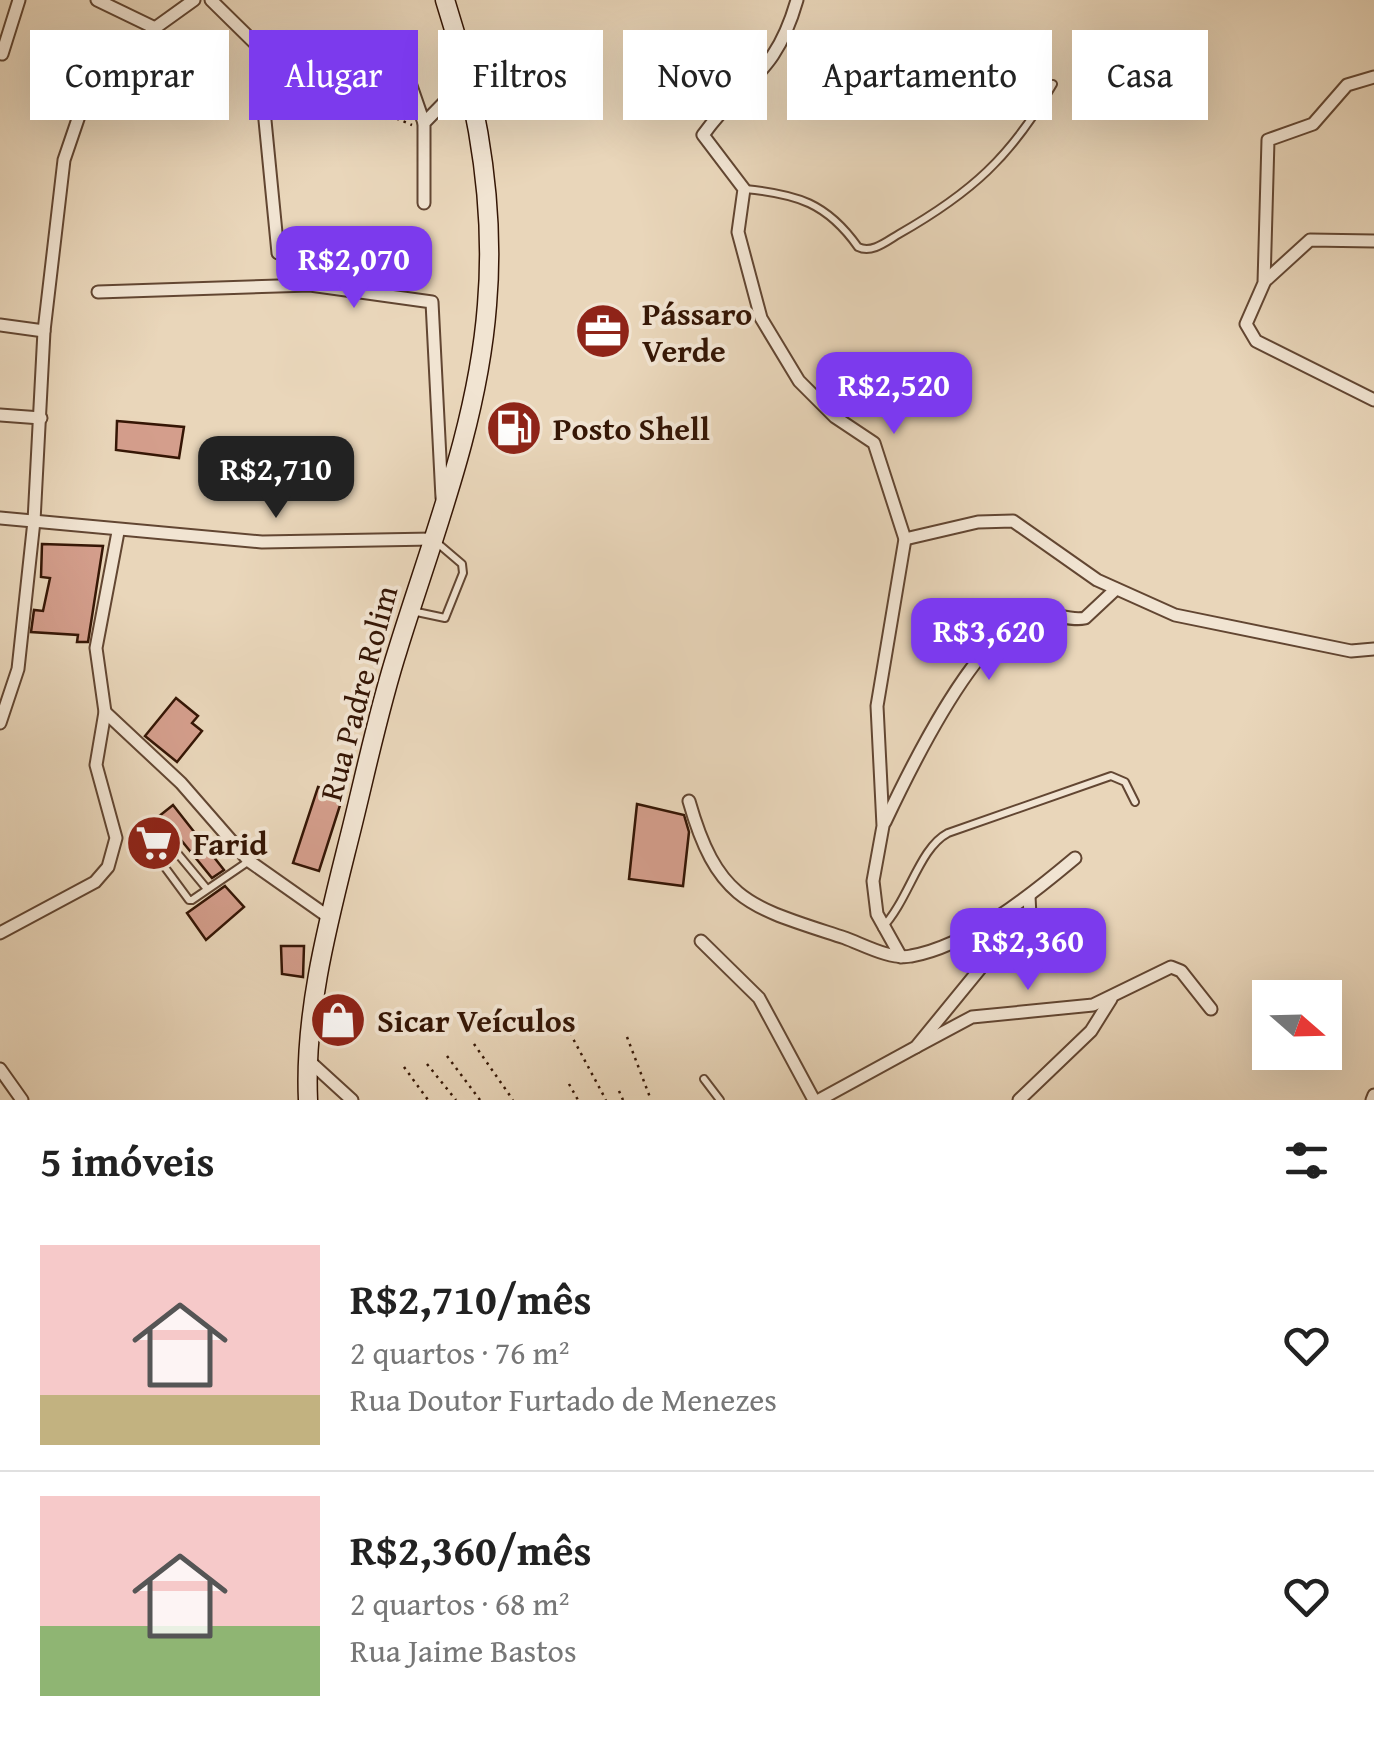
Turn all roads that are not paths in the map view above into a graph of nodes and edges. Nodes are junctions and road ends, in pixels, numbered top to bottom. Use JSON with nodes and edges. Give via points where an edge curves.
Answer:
{"nodes":[{"id":1,"x":20,"y":0,"type":"edge"},
{"id":2,"x":96,"y":0,"type":"edge"},
{"id":3,"x":194,"y":0,"type":"edge"},
{"id":4,"x":211,"y":0,"type":"edge"},
{"id":5,"x":445,"y":0,"type":"edge"},
{"id":6,"x":798,"y":0,"type":"edge"},
{"id":7,"x":155,"y":28,"type":"junction"},
{"id":8,"x":455,"y":30,"type":"edge"},
{"id":9,"x":249,"y":40,"type":"edge"},
{"id":10,"x":2,"y":54,"type":"edge"},
{"id":11,"x":1374,"y":78,"type":"edge"},
{"id":12,"x":418,"y":110,"type":"edge"},
{"id":13,"x":438,"y":110,"type":"edge"},
{"id":14,"x":265,"y":120,"type":"edge"},
{"id":15,"x":477,"y":120,"type":"edge"},
{"id":16,"x":1031,"y":120,"type":"edge"},
{"id":17,"x":423,"y":126,"type":"junction"},
{"id":18,"x":744,"y":189,"type":"junction"},
{"id":19,"x":424,"y":203,"type":"dead end"},
{"id":20,"x":1374,"y":240,"type":"edge"},
{"id":21,"x":278,"y":252,"type":"dead end"},
{"id":22,"x":1264,"y":283,"type":"junction"},
{"id":23,"x":98,"y":292,"type":"dead end"},
{"id":24,"x":0,"y":325,"type":"edge"},
{"id":25,"x":44,"y":331,"type":"junction"},
{"id":26,"x":1374,"y":400,"type":"edge"},
{"id":27,"x":0,"y":415,"type":"edge"},
{"id":28,"x":41,"y":418,"type":"junction"},
{"id":29,"x":442,"y":516,"type":"junction"},
{"id":30,"x":0,"y":518,"type":"edge"},
{"id":31,"x":34,"y":521,"type":"junction"},
{"id":32,"x":118,"y":532,"type":"junction"},
{"id":33,"x":433,"y":539,"type":"junction"},
{"id":34,"x":906,"y":539,"type":"junction"},
{"id":35,"x":1116,"y":589,"type":"junction"},
{"id":36,"x":410,"y":610,"type":"junction"},
{"id":37,"x":1374,"y":649,"type":"edge"},
{"id":38,"x":105,"y":712,"type":"junction"},
{"id":39,"x":0,"y":723,"type":"edge"},
{"id":40,"x":689,"y":801,"type":"dead end"},
{"id":41,"x":1135,"y":802,"type":"dead end"},
{"id":42,"x":883,"y":826,"type":"junction"},
{"id":43,"x":1074,"y":858,"type":"dead end"},
{"id":44,"x":249,"y":861,"type":"junction"},
{"id":45,"x":208,"y":890,"type":"junction"},
{"id":46,"x":1029,"y":896,"type":"junction"},
{"id":47,"x":330,"y":918,"type":"junction"},
{"id":48,"x":882,"y":928,"type":"junction"},
{"id":49,"x":0,"y":933,"type":"edge"},
{"id":50,"x":701,"y":942,"type":"dead end"},
{"id":51,"x":901,"y":957,"type":"junction"},
{"id":52,"x":1111,"y":999,"type":"junction"},
{"id":53,"x":1211,"y":1009,"type":"dead end"},
{"id":54,"x":916,"y":1047,"type":"junction"},
{"id":55,"x":306,"y":1059,"type":"junction"},
{"id":56,"x":0,"y":1069,"type":"edge"},
{"id":57,"x":704,"y":1079,"type":"dead end"},
{"id":58,"x":22,"y":1100,"type":"edge"},
{"id":59,"x":308,"y":1100,"type":"edge"},
{"id":60,"x":352,"y":1100,"type":"edge"},
{"id":61,"x":720,"y":1100,"type":"edge"},
{"id":62,"x":816,"y":1100,"type":"edge"},
{"id":63,"x":1019,"y":1100,"type":"edge"}],
"edges":[{"from":1,"to":10,"type":"street"},
{"from":2,"to":7,"type":"street"},
{"from":3,"to":7,"type":"street"},
{"from":4,"to":9,"type":"street"},
{"from":5,"to":8,"type":"main road","name":"Rua Padre Rolim"},
{"from":6,"to":18,"type":"street","via":[[770,65],[704,135]]},
{"from":7,"to":25,"type":"street","via":[[74,125]]},
{"from":11,"to":22,"type":"street","via":[[1347,85],[1308,127],[1268,140]]},
{"from":12,"to":17,"type":"street"},
{"from":13,"to":17,"type":"street"},
{"from":14,"to":21,"type":"street"},
{"from":15,"to":29,"type":"main road","name":"Rua Padre Rolim","via":[[488,306]]},
{"from":16,"to":18,"type":"lane","via":[[992,171],[873,249],[858,247],[839,220],[818,206]]},
{"from":17,"to":19,"type":"street"},
{"from":18,"to":34,"type":"street","via":[[738,232],[761,318],[799,381],[874,443]]},
{"from":20,"to":22,"type":"street","via":[[1310,240]]},
{"from":22,"to":26,"type":"street","via":[[1248,314],[1248,332],[1256,341]]},
{"from":23,"to":29,"type":"street","via":[[310,285],[432,302]]},
{"from":24,"to":25,"type":"street"},
{"from":25,"to":28,"type":"street"},
{"from":27,"to":28,"type":"street"},
{"from":28,"to":31,"type":"street"},
{"from":29,"to":33,"type":"main road","name":"Rua Padre Rolim"},
{"from":30,"to":31,"type":"street"},
{"from":31,"to":32,"type":"street"},
{"from":31,"to":39,"type":"street","via":[[18,668]]},
{"from":32,"to":33,"type":"street","via":[[262,542]]},
{"from":32,"to":38,"type":"street","via":[[96,648]]},
{"from":33,"to":36,"type":"main road","name":"Rua Padre Rolim"},
{"from":33,"to":36,"type":"lane","via":[[462,564],[463,573],[445,618]]},
{"from":34,"to":35,"type":"street","via":[[988,520],[1014,521]]},
{"from":34,"to":42,"type":"street","via":[[877,706]]},
{"from":35,"to":37,"type":"street","via":[[1175,615],[1350,651]]},
{"from":35,"to":42,"type":"street","via":[[1085,618],[1034,614],[1007,630],[951,698]]},
{"from":36,"to":47,"type":"main road","name":"Rua Padre Rolim"},
{"from":38,"to":44,"type":"street","via":[[182,783]]},
{"from":38,"to":49,"type":"street","via":[[96,766],[116,838],[108,867],[94,882]]},
{"from":40,"to":51,"type":"street","via":[[708,860],[745,898]]},
{"from":41,"to":48,"type":"lane","via":[[1126,782],[1111,776],[948,833],[931,846],[904,902]]},
{"from":42,"to":48,"type":"street","via":[[873,881]]},
{"from":43,"to":46,"type":"street"},
{"from":44,"to":45,"type":"lane"},
{"from":44,"to":47,"type":"street"},
{"from":45,"to":45,"type":"lane","via":[[178,854],[161,862],[187,899]]},
{"from":46,"to":51,"type":"street","via":[[930,951]]},
{"from":46,"to":54,"type":"street","via":[[1030,916]]},
{"from":47,"to":55,"type":"main road","name":"Rua Padre Rolim"},
{"from":48,"to":51,"type":"street"},
{"from":50,"to":62,"type":"street","via":[[759,998]]},
{"from":52,"to":53,"type":"street","via":[[1170,967]]},
{"from":52,"to":54,"type":"street","via":[[1048,1012],[972,1016]]},
{"from":52,"to":63,"type":"street","via":[[1090,1031]]},
{"from":54,"to":62,"type":"street"},
{"from":55,"to":59,"type":"main road","name":"Rua Padre Rolim"},
{"from":55,"to":60,"type":"street"},
{"from":56,"to":58,"type":"street"},
{"from":57,"to":61,"type":"lane"}]}
